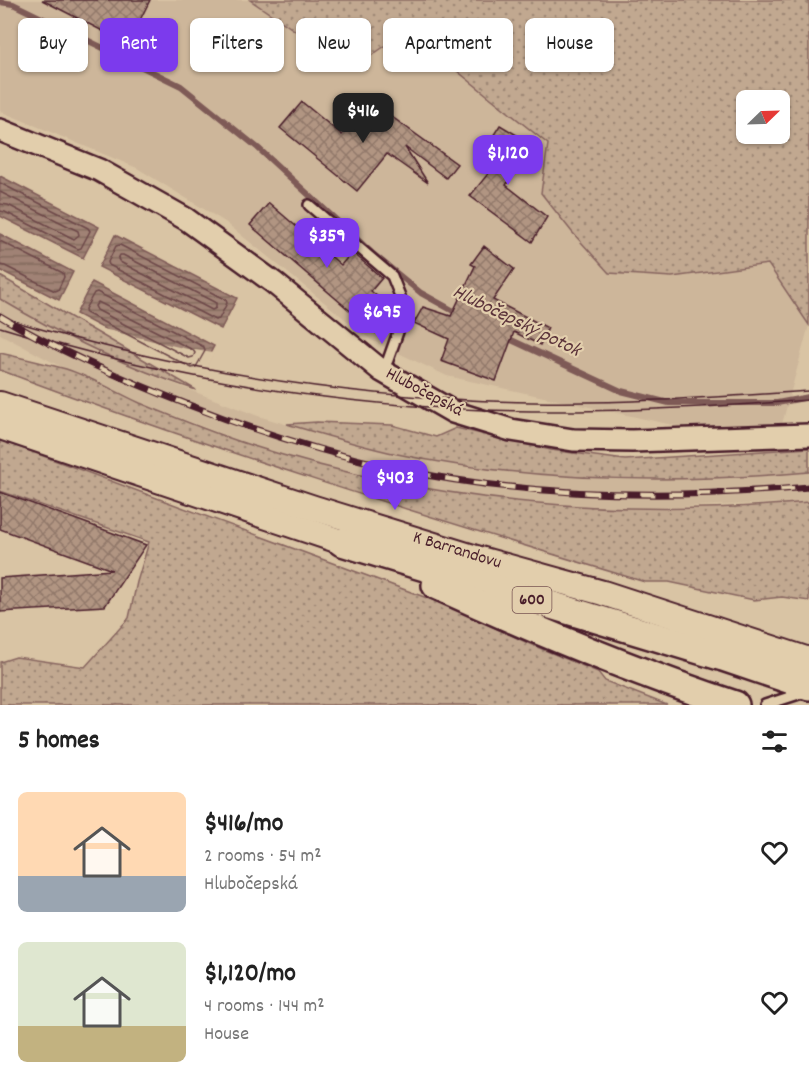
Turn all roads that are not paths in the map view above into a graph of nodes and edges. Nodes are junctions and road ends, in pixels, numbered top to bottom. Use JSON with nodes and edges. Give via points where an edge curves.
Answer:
{"nodes":[{"id":1,"x":0,"y":130,"type":"edge"},
{"id":2,"x":309,"y":205,"type":"dead end"},
{"id":3,"x":382,"y":371,"type":"junction"},
{"id":4,"x":0,"y":404,"type":"edge"},
{"id":5,"x":0,"y":427,"type":"edge"},
{"id":6,"x":809,"y":435,"type":"edge"},
{"id":7,"x":342,"y":542,"type":"junction"},
{"id":8,"x":809,"y":660,"type":"edge"},
{"id":9,"x":809,"y":686,"type":"edge"},
{"id":10,"x":809,"y":691,"type":"edge"},
{"id":11,"x":735,"y":705,"type":"edge"},
{"id":12,"x":765,"y":705,"type":"edge"}],
"edges":[{"from":1,"to":3,"type":"street","name":"Hlubočepská","via":[[99,170],[186,219],[273,282]]},
{"from":2,"to":3,"type":"lane","via":[[392,276],[400,296],[398,332]]},
{"from":3,"to":6,"type":"street","name":"Hlubočepská","via":[[453,411],[511,430],[573,440]]},
{"from":4,"to":8,"type":"main road","name":"K Barrandovu","number":"600","via":[[314,508],[603,593]]},
{"from":5,"to":7,"type":"main road","number":"600"},
{"from":7,"to":9,"type":"main road","number":"600"},
{"from":7,"to":11,"type":"main road","via":[[506,617],[661,680]]},
{"from":10,"to":12,"type":"lane"}]}
